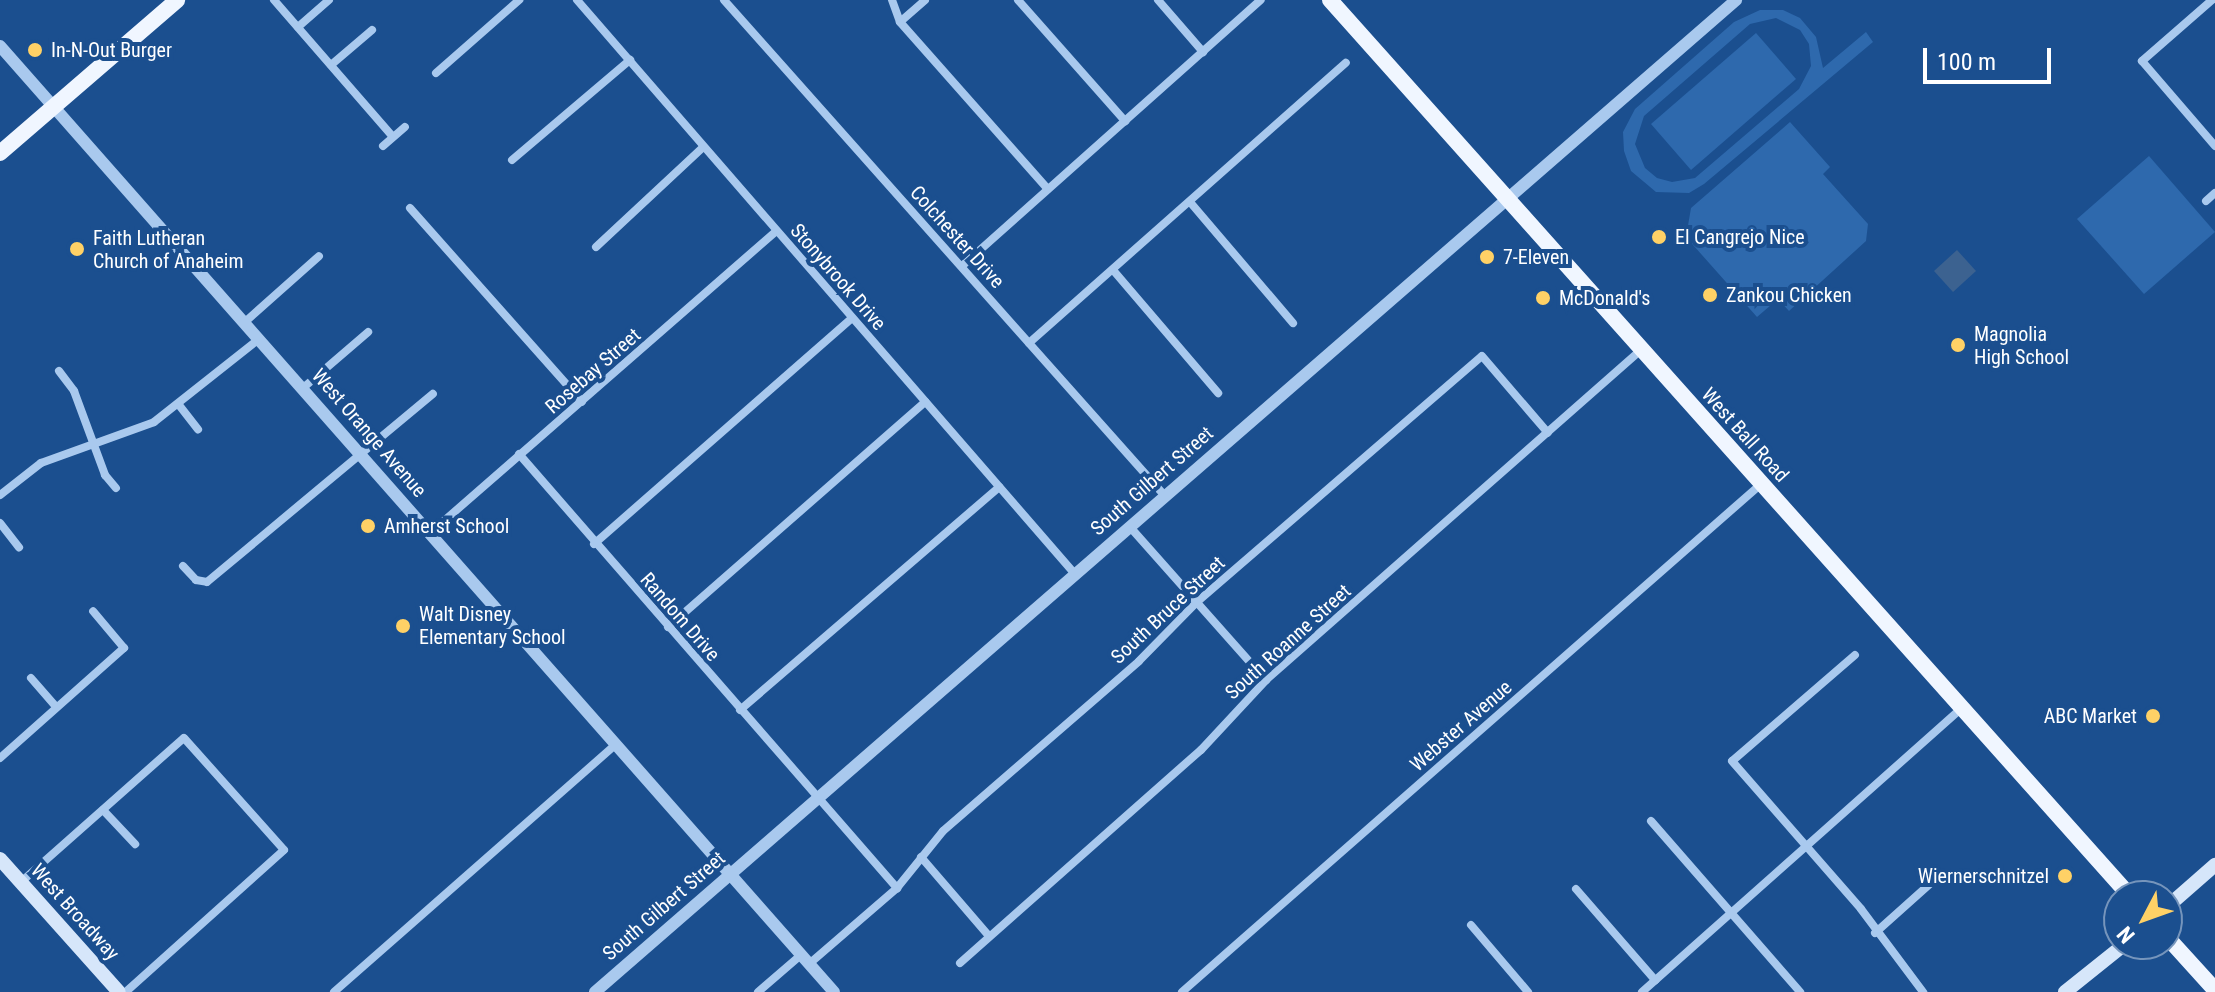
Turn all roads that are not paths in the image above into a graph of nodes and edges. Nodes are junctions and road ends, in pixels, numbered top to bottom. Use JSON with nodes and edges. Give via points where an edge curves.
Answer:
{"nodes":[{"id":1,"x":177,"y":0,"type":"edge"},
{"id":2,"x":274,"y":0,"type":"edge"},
{"id":3,"x":329,"y":0,"type":"edge"},
{"id":4,"x":519,"y":0,"type":"edge"},
{"id":5,"x":577,"y":0,"type":"edge"},
{"id":6,"x":724,"y":0,"type":"edge"},
{"id":7,"x":892,"y":0,"type":"edge"},
{"id":8,"x":925,"y":0,"type":"edge"},
{"id":9,"x":1018,"y":0,"type":"edge"},
{"id":10,"x":1158,"y":0,"type":"edge"},
{"id":11,"x":1261,"y":0,"type":"edge"},
{"id":12,"x":1330,"y":0,"type":"edge"},
{"id":13,"x":1736,"y":0,"type":"edge"},
{"id":14,"x":2212,"y":0,"type":"edge"},
{"id":15,"x":900,"y":22,"type":"junction"},
{"id":16,"x":298,"y":27,"type":"junction"},
{"id":17,"x":372,"y":30,"type":"dead end"},
{"id":18,"x":0,"y":46,"type":"edge"},
{"id":19,"x":1203,"y":52,"type":"junction"},
{"id":20,"x":630,"y":60,"type":"junction"},
{"id":21,"x":1346,"y":63,"type":"dead end"},
{"id":22,"x":331,"y":65,"type":"junction"},
{"id":23,"x":436,"y":73,"type":"dead end"},
{"id":24,"x":54,"y":106,"type":"junction"},
{"id":25,"x":1125,"y":121,"type":"junction"},
{"id":26,"x":405,"y":127,"type":"dead end"},
{"id":27,"x":393,"y":137,"type":"junction"},
{"id":28,"x":383,"y":146,"type":"dead end"},
{"id":29,"x":2215,"y":146,"type":"edge"},
{"id":30,"x":702,"y":148,"type":"junction"},
{"id":31,"x":0,"y":153,"type":"edge"},
{"id":32,"x":512,"y":160,"type":"dead end"},
{"id":33,"x":1048,"y":189,"type":"junction"},
{"id":34,"x":2215,"y":193,"type":"edge"},
{"id":35,"x":1507,"y":198,"type":"junction"},
{"id":36,"x":2206,"y":201,"type":"dead end"},
{"id":37,"x":1190,"y":202,"type":"junction"},
{"id":38,"x":410,"y":208,"type":"dead end"},
{"id":39,"x":776,"y":231,"type":"junction"},
{"id":40,"x":596,"y":247,"type":"dead end"},
{"id":41,"x":319,"y":256,"type":"dead end"},
{"id":42,"x":962,"y":266,"type":"junction"},
{"id":43,"x":1113,"y":270,"type":"junction"},
{"id":44,"x":852,"y":318,"type":"junction"},
{"id":45,"x":245,"y":322,"type":"junction"},
{"id":46,"x":1293,"y":323,"type":"dead end"},
{"id":47,"x":368,"y":332,"type":"dead end"},
{"id":48,"x":259,"y":339,"type":"junction"},
{"id":49,"x":1029,"y":343,"type":"junction"},
{"id":50,"x":1642,"y":349,"type":"junction"},
{"id":51,"x":59,"y":371,"type":"dead end"},
{"id":52,"x":303,"y":388,"type":"junction"},
{"id":53,"x":1218,"y":393,"type":"dead end"},
{"id":54,"x":433,"y":394,"type":"dead end"},
{"id":55,"x":582,"y":402,"type":"junction"},
{"id":56,"x":925,"y":402,"type":"junction"},
{"id":57,"x":179,"y":405,"type":"junction"},
{"id":58,"x":198,"y":429,"type":"dead end"},
{"id":59,"x":1548,"y":433,"type":"junction"},
{"id":60,"x":94,"y":442,"type":"junction"},
{"id":61,"x":360,"y":453,"type":"junction"},
{"id":62,"x":519,"y":454,"type":"junction"},
{"id":63,"x":1761,"y":484,"type":"junction"},
{"id":64,"x":999,"y":487,"type":"junction"},
{"id":65,"x":116,"y":488,"type":"dead end"},
{"id":66,"x":0,"y":495,"type":"edge"},
{"id":67,"x":1165,"y":496,"type":"junction"},
{"id":68,"x":0,"y":523,"type":"edge"},
{"id":69,"x":1130,"y":527,"type":"junction"},
{"id":70,"x":429,"y":534,"type":"junction"},
{"id":71,"x":594,"y":544,"type":"junction"},
{"id":72,"x":19,"y":547,"type":"dead end"},
{"id":73,"x":183,"y":566,"type":"dead end"},
{"id":74,"x":1075,"y":574,"type":"junction"},
{"id":75,"x":1197,"y":602,"type":"junction"},
{"id":76,"x":93,"y":611,"type":"dead end"},
{"id":77,"x":668,"y":627,"type":"junction"},
{"id":78,"x":1855,"y":655,"type":"dead end"},
{"id":79,"x":31,"y":678,"type":"dead end"},
{"id":80,"x":1266,"y":680,"type":"junction"},
{"id":81,"x":56,"y":707,"type":"junction"},
{"id":82,"x":1962,"y":708,"type":"junction"},
{"id":83,"x":740,"y":710,"type":"junction"},
{"id":84,"x":614,"y":746,"type":"junction"},
{"id":85,"x":0,"y":758,"type":"edge"},
{"id":86,"x":818,"y":799,"type":"junction"},
{"id":87,"x":103,"y":810,"type":"junction"},
{"id":88,"x":1651,"y":821,"type":"dead end"},
{"id":89,"x":135,"y":844,"type":"dead end"},
{"id":90,"x":1805,"y":847,"type":"junction"},
{"id":91,"x":921,"y":857,"type":"junction"},
{"id":92,"x":0,"y":859,"type":"edge"},
{"id":93,"x":2215,"y":865,"type":"edge"},
{"id":94,"x":730,"y":876,"type":"junction"},
{"id":95,"x":2116,"y":880,"type":"edge"},
{"id":96,"x":21,"y":882,"type":"junction"},
{"id":97,"x":1931,"y":883,"type":"dead end"},
{"id":98,"x":897,"y":888,"type":"junction"},
{"id":99,"x":1576,"y":889,"type":"dead end"},
{"id":100,"x":2183,"y":893,"type":"edge"},
{"id":101,"x":1731,"y":913,"type":"junction"},
{"id":102,"x":1471,"y":925,"type":"dead end"},
{"id":103,"x":1875,"y":933,"type":"junction"},
{"id":104,"x":989,"y":936,"type":"junction"},
{"id":105,"x":2183,"y":955,"type":"edge"},
{"id":106,"x":805,"y":959,"type":"junction"},
{"id":107,"x":2105,"y":960,"type":"edge"},
{"id":108,"x":960,"y":963,"type":"dead end"},
{"id":109,"x":1655,"y":980,"type":"junction"},
{"id":110,"x":2215,"y":990,"type":"edge"},
{"id":111,"x":119,"y":992,"type":"edge"},
{"id":112,"x":126,"y":992,"type":"edge"},
{"id":113,"x":334,"y":992,"type":"edge"},
{"id":114,"x":595,"y":992,"type":"edge"},
{"id":115,"x":758,"y":992,"type":"edge"},
{"id":116,"x":834,"y":992,"type":"edge"},
{"id":117,"x":1182,"y":992,"type":"edge"},
{"id":118,"x":1528,"y":992,"type":"edge"},
{"id":119,"x":1642,"y":992,"type":"edge"},
{"id":120,"x":1800,"y":992,"type":"edge"},
{"id":121,"x":1923,"y":992,"type":"edge"},
{"id":122,"x":2065,"y":992,"type":"edge"}],
"edges":[{"from":1,"to":24,"type":"main road"},
{"from":2,"to":16,"type":"street"},
{"from":3,"to":16,"type":"street"},
{"from":4,"to":23,"type":"street"},
{"from":5,"to":20,"type":"street","name":"Stonybrook Drive"},
{"from":6,"to":42,"type":"street","name":"Colchester Drive"},
{"from":7,"to":15,"type":"street"},
{"from":8,"to":15,"type":"street"},
{"from":9,"to":25,"type":"street"},
{"from":10,"to":19,"type":"street"},
{"from":11,"to":19,"type":"street"},
{"from":12,"to":35,"type":"main road","name":"West Ball Road"},
{"from":13,"to":35,"type":"street","name":"South Gilbert Street"},
{"from":14,"to":29,"type":"street","via":[[2142,61]]},
{"from":15,"to":33,"type":"street"},
{"from":16,"to":22,"type":"street"},
{"from":17,"to":22,"type":"street"},
{"from":18,"to":24,"type":"street","name":"West Orange Avenue"},
{"from":19,"to":25,"type":"street"},
{"from":20,"to":30,"type":"street","name":"Stonybrook Drive"},
{"from":20,"to":32,"type":"street"},
{"from":21,"to":37,"type":"street"},
{"from":22,"to":27,"type":"street"},
{"from":24,"to":31,"type":"main road"},
{"from":24,"to":45,"type":"street","name":"West Orange Avenue"},
{"from":25,"to":33,"type":"street"},
{"from":26,"to":27,"type":"street"},
{"from":27,"to":28,"type":"street"},
{"from":30,"to":39,"type":"street","name":"Stonybrook Drive"},
{"from":30,"to":40,"type":"street"},
{"from":33,"to":42,"type":"street"},
{"from":34,"to":36,"type":"street"},
{"from":35,"to":50,"type":"main road","name":"West Ball Road"},
{"from":35,"to":67,"type":"street","name":"South Gilbert Street"},
{"from":37,"to":43,"type":"street"},
{"from":37,"to":46,"type":"street"},
{"from":38,"to":55,"type":"street"},
{"from":39,"to":44,"type":"street","name":"Stonybrook Drive"},
{"from":39,"to":55,"type":"street","name":"Rosebay Street"},
{"from":41,"to":45,"type":"street"},
{"from":42,"to":49,"type":"street","name":"Colchester Drive"},
{"from":43,"to":49,"type":"street"},
{"from":43,"to":53,"type":"street"},
{"from":44,"to":56,"type":"street","name":"Stonybrook Drive"},
{"from":44,"to":71,"type":"street"},
{"from":45,"to":48,"type":"street","name":"West Orange Avenue"},
{"from":47,"to":52,"type":"street"},
{"from":48,"to":52,"type":"street","name":"West Orange Avenue"},
{"from":48,"to":57,"type":"street"},
{"from":49,"to":67,"type":"street","name":"Colchester Drive"},
{"from":50,"to":59,"type":"street","name":"South Roanne Street"},
{"from":50,"to":63,"type":"main road","name":"West Ball Road"},
{"from":51,"to":60,"type":"street","via":[[74,391]]},
{"from":52,"to":61,"type":"street","name":"West Orange Avenue"},
{"from":54,"to":61,"type":"street"},
{"from":55,"to":62,"type":"street","name":"Rosebay Street"},
{"from":56,"to":64,"type":"street","name":"Stonybrook Drive"},
{"from":56,"to":77,"type":"street"},
{"from":57,"to":58,"type":"street"},
{"from":57,"to":60,"type":"street","via":[[125,435]]},
{"from":59,"to":75,"type":"street","name":"South Bruce Street","via":[[1482,356]]},
{"from":59,"to":80,"type":"street","name":"South Roanne Street"},
{"from":60,"to":65,"type":"street","via":[[105,475]]},
{"from":60,"to":66,"type":"street","via":[[41,463]]},
{"from":61,"to":70,"type":"street","name":"West Orange Avenue"},
{"from":61,"to":73,"type":"street","via":[[207,582],[196,580]]},
{"from":62,"to":70,"type":"street","name":"Rosebay Street"},
{"from":62,"to":71,"type":"street","name":"Random Drive"},
{"from":63,"to":82,"type":"main road","name":"West Ball Road"},
{"from":63,"to":117,"type":"street","name":"Webster Avenue"},
{"from":64,"to":74,"type":"street","name":"Stonybrook Drive"},
{"from":64,"to":83,"type":"street"},
{"from":67,"to":69,"type":"street","name":"South Gilbert Street"},
{"from":68,"to":72,"type":"street"},
{"from":69,"to":74,"type":"street","name":"South Gilbert Street"},
{"from":69,"to":75,"type":"street"},
{"from":70,"to":84,"type":"street","name":"West Orange Avenue"},
{"from":71,"to":77,"type":"street","name":"Random Drive"},
{"from":74,"to":86,"type":"street","name":"South Gilbert Street"},
{"from":75,"to":80,"type":"street"},
{"from":75,"to":91,"type":"street","name":"South Bruce Street","via":[[1139,661],[943,831]]},
{"from":76,"to":81,"type":"street","via":[[124,648]]},
{"from":77,"to":83,"type":"street","name":"Random Drive"},
{"from":78,"to":90,"type":"street","via":[[1732,761]]},
{"from":79,"to":81,"type":"street"},
{"from":80,"to":104,"type":"street","name":"South Roanne Street","via":[[1201,750]]},
{"from":81,"to":85,"type":"street"},
{"from":82,"to":90,"type":"street"},
{"from":82,"to":95,"type":"main road","name":"West Ball Road"},
{"from":83,"to":86,"type":"street","name":"Random Drive"},
{"from":84,"to":94,"type":"street","name":"West Orange Avenue"},
{"from":84,"to":113,"type":"street"},
{"from":86,"to":94,"type":"street","name":"South Gilbert Street"},
{"from":86,"to":98,"type":"street","name":"Random Drive"},
{"from":87,"to":89,"type":"street"},
{"from":87,"to":96,"type":"street"},
{"from":87,"to":112,"type":"street","via":[[184,738],[284,850]]},
{"from":88,"to":101,"type":"street"},
{"from":90,"to":101,"type":"street"},
{"from":90,"to":103,"type":"street","via":[[1861,909]]},
{"from":91,"to":98,"type":"street","name":"South Bruce Street"},
{"from":91,"to":104,"type":"street"},
{"from":92,"to":96,"type":"main road","name":"West Broadway"},
{"from":93,"to":100,"type":"main road"},
{"from":94,"to":106,"type":"street","name":"West Orange Avenue"},
{"from":94,"to":114,"type":"street","name":"South Gilbert Street"},
{"from":96,"to":111,"type":"main road","name":"West Broadway"},
{"from":97,"to":103,"type":"street"},
{"from":98,"to":106,"type":"street","name":"South Bruce Street"},
{"from":99,"to":109,"type":"street"},
{"from":101,"to":109,"type":"street"},
{"from":101,"to":120,"type":"street"},
{"from":102,"to":118,"type":"street"},
{"from":103,"to":121,"type":"street"},
{"from":104,"to":108,"type":"street","name":"South Roanne Street"},
{"from":105,"to":110,"type":"main road"},
{"from":106,"to":115,"type":"street","name":"South Bruce Street"},
{"from":106,"to":116,"type":"street","name":"West Orange Avenue"},
{"from":107,"to":122,"type":"main road"},
{"from":109,"to":119,"type":"street"}]}
